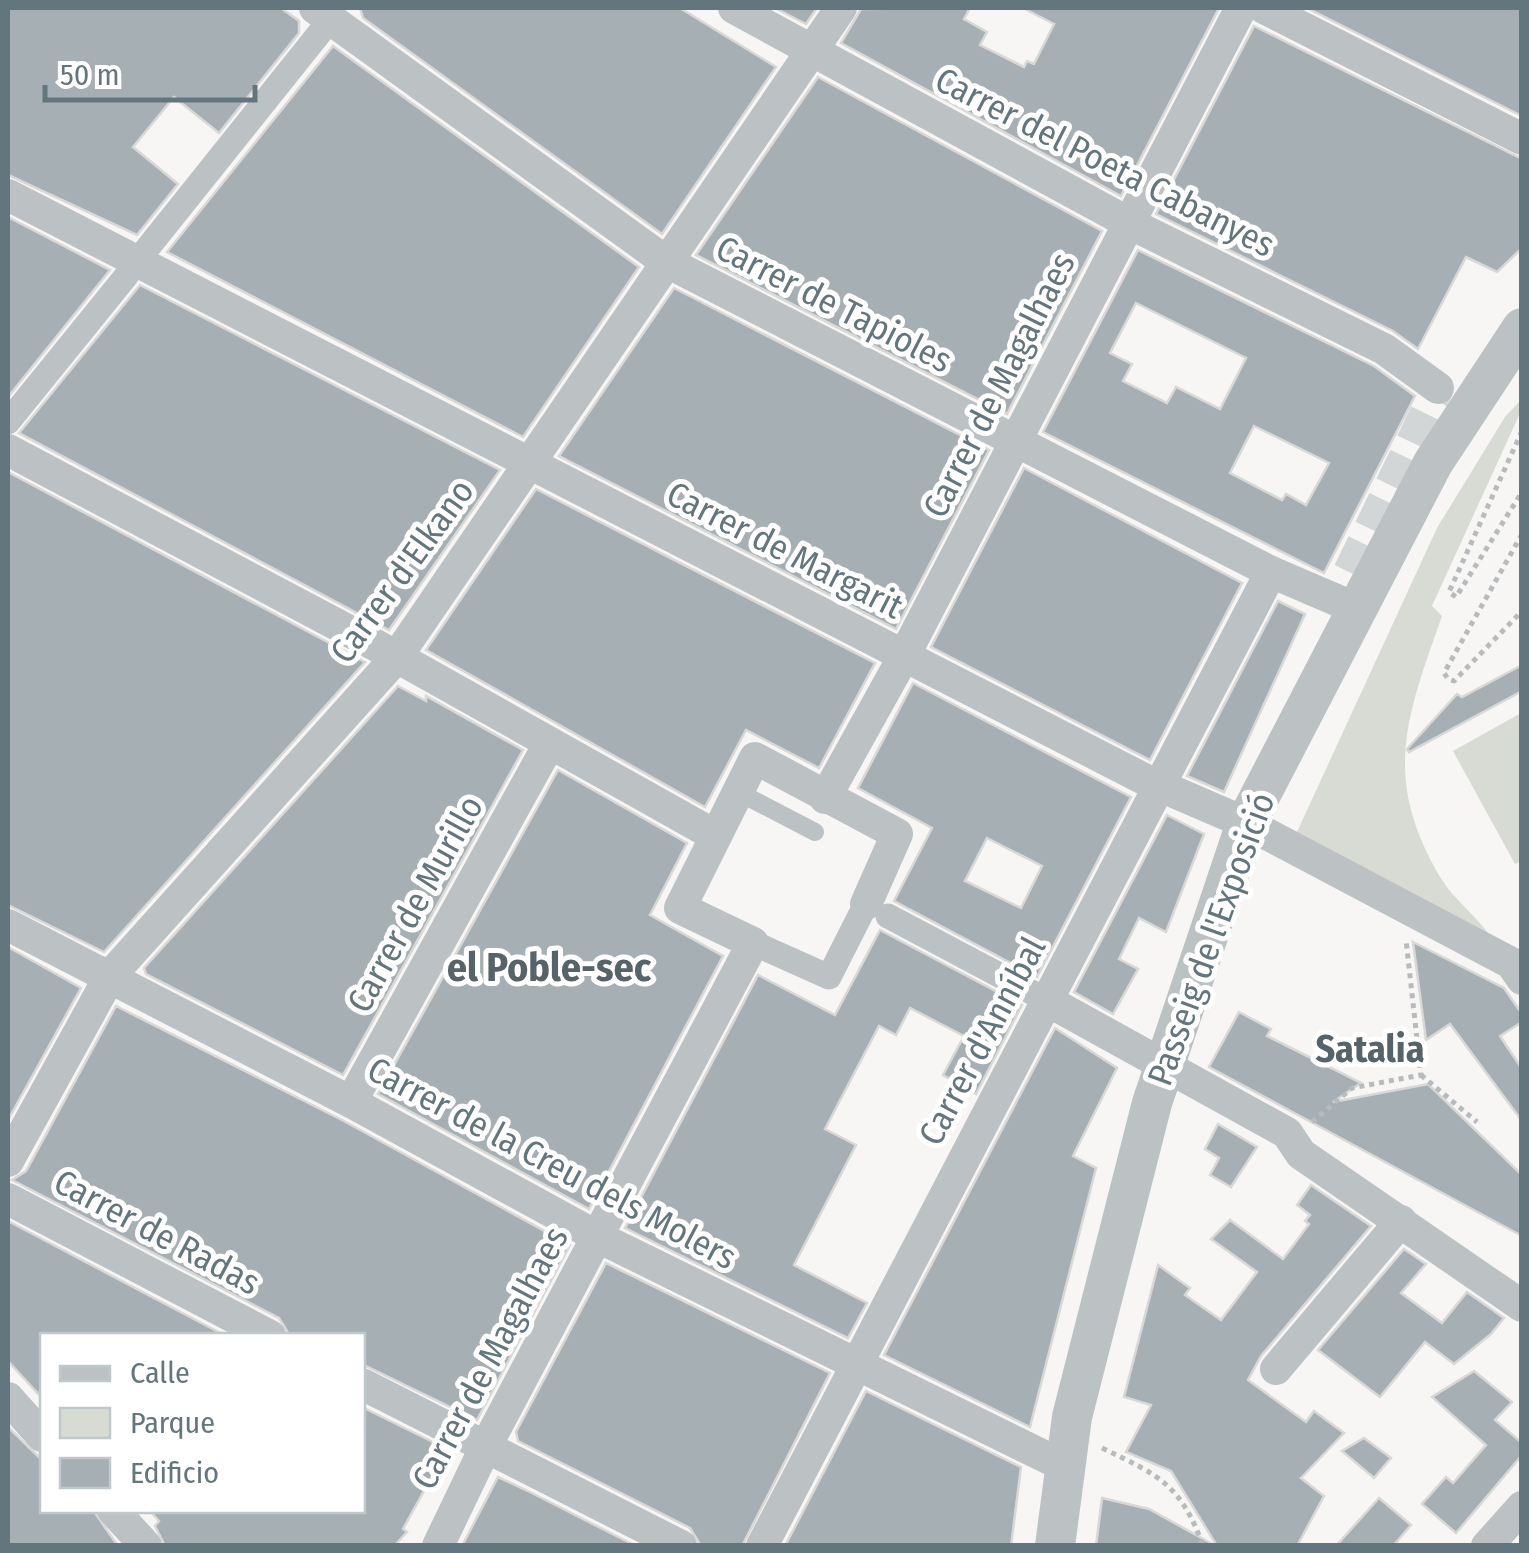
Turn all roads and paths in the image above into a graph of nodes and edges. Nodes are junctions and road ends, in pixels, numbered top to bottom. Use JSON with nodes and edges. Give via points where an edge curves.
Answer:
{"nodes":[{"id":1,"x":734,"y":8,"type":"edge"},
{"id":2,"x":841,"y":8,"type":"edge"},
{"id":3,"x":1240,"y":8,"type":"edge"},
{"id":4,"x":1264,"y":8,"type":"edge"},
{"id":5,"x":318,"y":19,"type":"edge"},
{"id":6,"x":810,"y":52,"type":"junction"},
{"id":7,"x":1522,"y":139,"type":"edge"},
{"id":8,"x":8,"y":195,"type":"edge"},
{"id":9,"x":1128,"y":223,"type":"junction"},
{"id":10,"x":146,"y":250,"type":"dead end"},
{"id":11,"x":665,"y":261,"type":"junction"},
{"id":12,"x":127,"y":275,"type":"dead end"},
{"id":13,"x":1522,"y":328,"type":"edge"},
{"id":14,"x":1438,"y":388,"type":"dead end"},
{"id":15,"x":8,"y":422,"type":"edge"},
{"id":16,"x":1522,"y":431,"type":"edge"},
{"id":17,"x":1014,"y":443,"type":"junction"},
{"id":18,"x":8,"y":450,"type":"edge"},
{"id":19,"x":527,"y":463,"type":"junction"},
{"id":20,"x":1522,"y":492,"type":"edge"},
{"id":21,"x":1522,"y":534,"type":"edge"},
{"id":22,"x":1272,"y":572,"type":"junction"},
{"id":23,"x":1355,"y":591,"type":"junction"},
{"id":24,"x":1522,"y":611,"type":"edge"},
{"id":25,"x":904,"y":656,"type":"junction"},
{"id":26,"x":396,"y":658,"type":"junction"},
{"id":27,"x":548,"y":746,"type":"junction"},
{"id":28,"x":1160,"y":787,"type":"junction"},
{"id":29,"x":738,"y":792,"type":"junction"},
{"id":30,"x":825,"y":798,"type":"junction"},
{"id":31,"x":1246,"y":823,"type":"junction"},
{"id":32,"x":815,"y":832,"type":"dead end"},
{"id":33,"x":716,"y":836,"type":"junction"},
{"id":34,"x":877,"y":910,"type":"junction"},
{"id":35,"x":1404,"y":922,"type":"dead end"},
{"id":36,"x":8,"y":925,"type":"edge"},
{"id":37,"x":752,"y":943,"type":"junction"},
{"id":38,"x":110,"y":976,"type":"junction"},
{"id":39,"x":1522,"y":979,"type":"edge"},
{"id":40,"x":1042,"y":997,"type":"junction"},
{"id":41,"x":1162,"y":1066,"type":"junction"},
{"id":42,"x":1421,"y":1075,"type":"junction"},
{"id":43,"x":351,"y":1102,"type":"junction"},
{"id":44,"x":1478,"y":1122,"type":"dead end"},
{"id":45,"x":1306,"y":1127,"type":"dead end"},
{"id":46,"x":8,"y":1161,"type":"edge"},
{"id":47,"x":8,"y":1199,"type":"edge"},
{"id":48,"x":1401,"y":1220,"type":"junction"},
{"id":49,"x":598,"y":1237,"type":"junction"},
{"id":50,"x":1522,"y":1306,"type":"edge"},
{"id":51,"x":264,"y":1333,"type":"edge"},
{"id":52,"x":857,"y":1364,"type":"junction"},
{"id":53,"x":1276,"y":1369,"type":"dead end"},
{"id":54,"x":365,"y":1386,"type":"edge"},
{"id":55,"x":8,"y":1398,"type":"edge"},
{"id":56,"x":40,"y":1434,"type":"edge"},
{"id":57,"x":1098,"y":1446,"type":"dead end"},
{"id":58,"x":485,"y":1448,"type":"junction"},
{"id":59,"x":1062,"y":1464,"type":"junction"},
{"id":60,"x":1522,"y":1506,"type":"edge"},
{"id":61,"x":116,"y":1513,"type":"edge"},
{"id":62,"x":146,"y":1546,"type":"edge"},
{"id":63,"x":438,"y":1546,"type":"edge"},
{"id":64,"x":682,"y":1546,"type":"edge"},
{"id":65,"x":762,"y":1546,"type":"edge"},
{"id":66,"x":1055,"y":1546,"type":"edge"},
{"id":67,"x":1203,"y":1546,"type":"edge"},
{"id":68,"x":1487,"y":1546,"type":"edge"}],
"edges":[{"from":1,"to":6,"type":"street","name":"Carrer del Poeta Cabanyes"},
{"from":2,"to":6,"type":"street","name":"Carrer d'Elkano"},
{"from":3,"to":9,"type":"street","name":"Carrer de Magalhaes"},
{"from":4,"to":7,"type":"street"},
{"from":5,"to":10,"type":"street"},
{"from":5,"to":11,"type":"street","name":"Carrer de Tapioles"},
{"from":6,"to":9,"type":"street","name":"Carrer del Poeta Cabanyes"},
{"from":6,"to":11,"type":"street","name":"Carrer d'Elkano"},
{"from":8,"to":19,"type":"street","name":"Carrer de Margarit"},
{"from":9,"to":14,"type":"street","name":"Carrer del Poeta Cabanyes","via":[[1384,349]]},
{"from":9,"to":17,"type":"street","name":"Carrer de Magalhaes"},
{"from":11,"to":17,"type":"street","name":"Carrer de Tapioles"},
{"from":11,"to":19,"type":"street","name":"Carrer d'Elkano"},
{"from":12,"to":15,"type":"street"},
{"from":13,"to":23,"type":"street","name":"Passeig de l'Exposició"},
{"from":16,"to":20,"type":"path","via":[[1449,592],[1456,597]]},
{"from":17,"to":22,"type":"street","name":"Carrer de Tapioles"},
{"from":17,"to":25,"type":"street","name":"Carrer de Magalhaes"},
{"from":18,"to":26,"type":"street"},
{"from":19,"to":25,"type":"street","name":"Carrer de Margarit"},
{"from":19,"to":26,"type":"street","name":"Carrer d'Elkano"},
{"from":21,"to":24,"type":"path","via":[[1444,674],[1448,679],[1454,681]]},
{"from":22,"to":23,"type":"street","name":"Carrer de Tapioles"},
{"from":22,"to":28,"type":"street","name":"Carrer d'Anníbal"},
{"from":23,"to":31,"type":"street","name":"Passeig de l'Exposició"},
{"from":25,"to":28,"type":"street","name":"Carrer de Margarit"},
{"from":25,"to":30,"type":"street","name":"Carrer de Magalhaes"},
{"from":26,"to":27,"type":"street"},
{"from":26,"to":38,"type":"street","name":"Carrer d'Elkano"},
{"from":27,"to":33,"type":"street"},
{"from":27,"to":43,"type":"street","name":"Carrer de Murillo"},
{"from":28,"to":31,"type":"street","name":"Carrer de Margarit"},
{"from":28,"to":40,"type":"street","name":"Carrer d'Anníbal"},
{"from":29,"to":30,"type":"street","via":[[754,758]]},
{"from":29,"to":32,"type":"lane"},
{"from":29,"to":33,"type":"street"},
{"from":30,"to":34,"type":"street","via":[[897,834]]},
{"from":31,"to":39,"type":"street","name":"Carrer de Margarit","via":[[1511,963]]},
{"from":31,"to":41,"type":"street","name":"Passeig de l'Exposició"},
{"from":33,"to":37,"type":"street","via":[[680,908]]},
{"from":34,"to":37,"type":"street","via":[[829,977]]},
{"from":34,"to":40,"type":"street"},
{"from":35,"to":42,"type":"path"},
{"from":36,"to":38,"type":"street","name":"Carrer de la Creu dels Molers"},
{"from":37,"to":49,"type":"street","name":"Carrer de Magalhaes"},
{"from":38,"to":43,"type":"street","name":"Carrer de la Creu dels Molers"},
{"from":38,"to":46,"type":"street","name":"Carrer d'Elkano"},
{"from":40,"to":41,"type":"street"},
{"from":40,"to":52,"type":"street","name":"Carrer d'Anníbal"},
{"from":41,"to":48,"type":"street","via":[[1287,1134],[1300,1154]]},
{"from":41,"to":59,"type":"street","name":"Passeig de l'Exposició"},
{"from":42,"to":44,"type":"path"},
{"from":42,"to":45,"type":"path","via":[[1352,1088]]},
{"from":43,"to":49,"type":"street","name":"Carrer de la Creu dels Molers"},
{"from":47,"to":51,"type":"street","name":"Carrer de Radas"},
{"from":48,"to":50,"type":"street"},
{"from":48,"to":53,"type":"street"},
{"from":49,"to":52,"type":"street","name":"Carrer de la Creu dels Molers"},
{"from":49,"to":58,"type":"street","name":"Carrer de Magalhaes"},
{"from":52,"to":59,"type":"street","name":"Carrer de la Creu dels Molers"},
{"from":52,"to":65,"type":"street","name":"Carrer d'Anníbal"},
{"from":54,"to":58,"type":"street"},
{"from":55,"to":56,"type":"street"},
{"from":57,"to":67,"type":"path","via":[[1162,1477],[1192,1515]]},
{"from":58,"to":63,"type":"street","name":"Carrer de Magalhaes"},
{"from":58,"to":64,"type":"street"},
{"from":59,"to":66,"type":"street","name":"Passeig de l'Exposició"},
{"from":60,"to":68,"type":"street"},
{"from":61,"to":62,"type":"street"}]}
